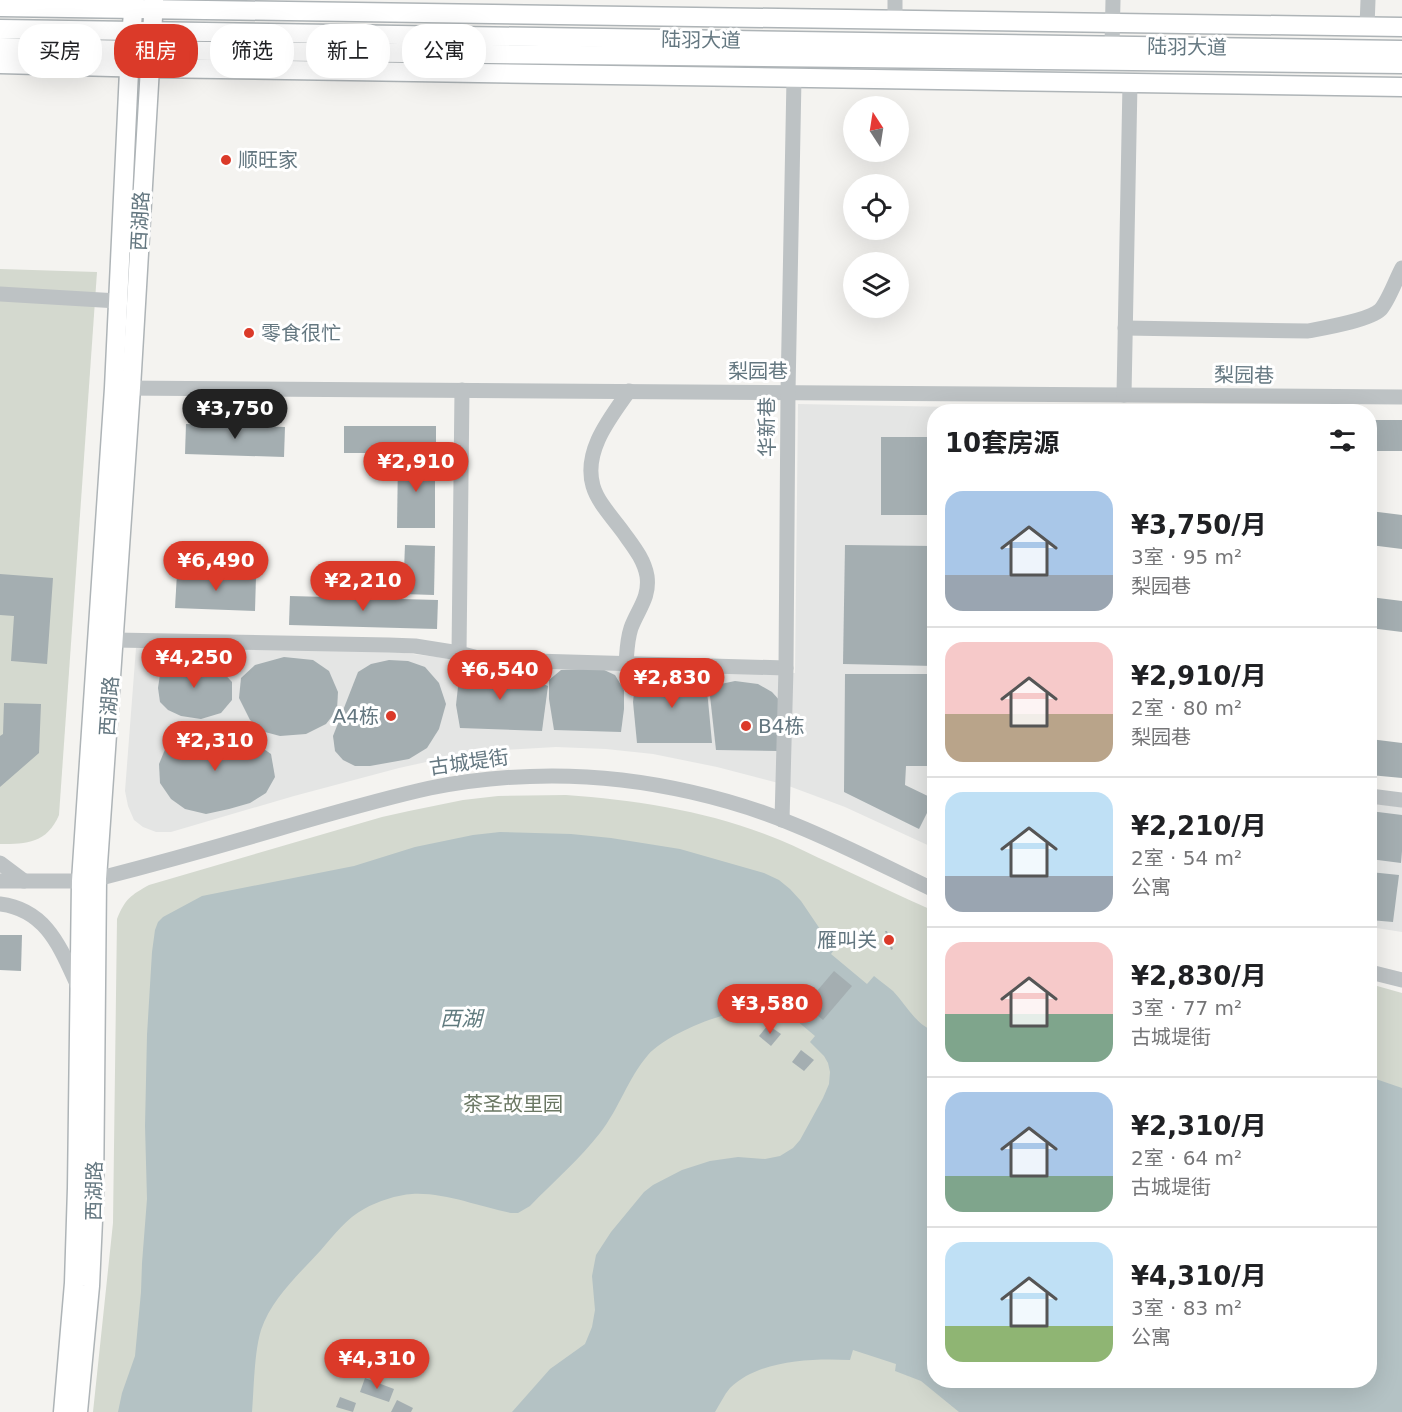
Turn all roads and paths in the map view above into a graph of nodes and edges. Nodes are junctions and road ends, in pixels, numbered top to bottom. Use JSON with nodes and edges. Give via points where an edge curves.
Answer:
{"nodes":[{"id":1,"x":895,"y":0,"type":"edge"},
{"id":2,"x":1113,"y":0,"type":"edge"},
{"id":3,"x":1368,"y":0,"type":"edge"},
{"id":4,"x":134,"y":4,"type":"edge"},
{"id":5,"x":154,"y":5,"type":"edge"},
{"id":6,"x":0,"y":7,"type":"edge"},
{"id":7,"x":513,"y":7,"type":"edge"},
{"id":8,"x":895,"y":20,"type":"junction"},
{"id":9,"x":133,"y":24,"type":"edge"},
{"id":10,"x":153,"y":24,"type":"edge"},
{"id":11,"x":1112,"y":24,"type":"junction"},
{"id":12,"x":1367,"y":27,"type":"junction"},
{"id":13,"x":1402,"y":27,"type":"edge"},
{"id":14,"x":0,"y":29,"type":"edge"},
{"id":15,"x":114,"y":32,"type":"edge"},
{"id":16,"x":198,"y":33,"type":"edge"},
{"id":17,"x":1112,"y":46,"type":"junction"},
{"id":18,"x":0,"y":47,"type":"edge"},
{"id":19,"x":1402,"y":50,"type":"edge"},
{"id":20,"x":114,"y":58,"type":"edge"},
{"id":21,"x":198,"y":59,"type":"edge"},
{"id":22,"x":114,"y":60,"type":"edge"},
{"id":23,"x":198,"y":60,"type":"edge"},
{"id":24,"x":0,"y":64,"type":"edge"},
{"id":25,"x":1402,"y":64,"type":"edge"},
{"id":26,"x":129,"y":78,"type":"edge"},
{"id":27,"x":148,"y":78,"type":"edge"},
{"id":28,"x":794,"y":78,"type":"junction"},
{"id":29,"x":1130,"y":83,"type":"junction"},
{"id":30,"x":1402,"y":87,"type":"edge"},
{"id":31,"x":1402,"y":268,"type":"edge"},
{"id":32,"x":0,"y":294,"type":"edge"},
{"id":33,"x":118,"y":301,"type":"junction"},
{"id":34,"x":1125,"y":328,"type":"junction"},
{"id":35,"x":122,"y":388,"type":"junction"},
{"id":36,"x":462,"y":390,"type":"junction"},
{"id":37,"x":629,"y":391,"type":"junction"},
{"id":38,"x":788,"y":392,"type":"junction"},
{"id":39,"x":1124,"y":395,"type":"junction"},
{"id":40,"x":1402,"y":397,"type":"edge"},
{"id":41,"x":114,"y":640,"type":"junction"},
{"id":42,"x":459,"y":653,"type":"junction"},
{"id":43,"x":626,"y":664,"type":"junction"},
{"id":44,"x":786,"y":668,"type":"junction"},
{"id":45,"x":1377,"y":797,"type":"edge"},
{"id":46,"x":1402,"y":800,"type":"edge"},
{"id":47,"x":782,"y":820,"type":"junction"},
{"id":48,"x":0,"y":863,"type":"edge"},
{"id":49,"x":89,"y":880,"type":"junction"},
{"id":50,"x":0,"y":881,"type":"edge"},
{"id":51,"x":24,"y":881,"type":"junction"},
{"id":52,"x":927,"y":887,"type":"edge"},
{"id":53,"x":0,"y":904,"type":"edge"},
{"id":54,"x":1377,"y":974,"type":"edge"},
{"id":55,"x":1402,"y":980,"type":"edge"},
{"id":56,"x":80,"y":988,"type":"junction"},
{"id":57,"x":63,"y":1412,"type":"edge"},
{"id":58,"x":78,"y":1412,"type":"edge"}],
"edges":[{"from":1,"to":8,"type":"street"},
{"from":2,"to":11,"type":"street"},
{"from":3,"to":12,"type":"street"},
{"from":4,"to":5,"type":"main road"},
{"from":4,"to":6,"type":"main road"},
{"from":4,"to":9,"type":"main road","name":"西湖路"},
{"from":5,"to":7,"type":"main road"},
{"from":5,"to":10,"type":"main road","name":"西湖路"},
{"from":7,"to":8,"type":"main road"},
{"from":8,"to":11,"type":"main road"},
{"from":11,"to":12,"type":"main road"},
{"from":11,"to":17,"type":"street"},
{"from":12,"to":13,"type":"main road"},
{"from":14,"to":15,"type":"main road","name":"陆羽大道"},
{"from":16,"to":17,"type":"main road","name":"陆羽大道"},
{"from":17,"to":19,"type":"main road","name":"陆羽大道"},
{"from":18,"to":20,"type":"main road","name":"陆羽大道"},
{"from":21,"to":25,"type":"main road","name":"陆羽大道"},
{"from":22,"to":24,"type":"main road"},
{"from":23,"to":28,"type":"main road"},
{"from":26,"to":33,"type":"main road","name":"西湖路"},
{"from":27,"to":35,"type":"main road","name":"西湖路"},
{"from":28,"to":29,"type":"main road"},
{"from":28,"to":38,"type":"street","name":"华新巷"},
{"from":29,"to":30,"type":"main road"},
{"from":29,"to":34,"type":"street"},
{"from":31,"to":34,"type":"street","via":[[1382,308],[1374,315],[1308,331]]},
{"from":32,"to":33,"type":"street"},
{"from":33,"to":35,"type":"main road","name":"西湖路"},
{"from":34,"to":39,"type":"street"},
{"from":35,"to":36,"type":"street","name":"梨园巷"},
{"from":35,"to":41,"type":"main road","name":"西湖路"},
{"from":35,"to":49,"type":"main road","name":"西湖路"},
{"from":36,"to":37,"type":"street","name":"梨园巷"},
{"from":36,"to":42,"type":"street"},
{"from":37,"to":38,"type":"street","name":"梨园巷"},
{"from":37,"to":43,"type":"street","via":[[596,444],[591,464],[593,485],[600,500],[640,555],[647,575],[644,603],[627,642]]},
{"from":38,"to":39,"type":"street","name":"梨园巷"},
{"from":38,"to":44,"type":"street","name":"华新巷"},
{"from":39,"to":40,"type":"street","name":"梨园巷"},
{"from":41,"to":42,"type":"street","via":[[389,645]]},
{"from":41,"to":49,"type":"main road","name":"西湖路"},
{"from":42,"to":43,"type":"street","via":[[500,660]]},
{"from":43,"to":44,"type":"street"},
{"from":44,"to":47,"type":"street","name":"华新巷"},
{"from":45,"to":46,"type":"street"},
{"from":47,"to":49,"type":"street","name":"古城堤街","via":[[692,792],[628,780],[562,776],[494,778],[376,801]]},
{"from":47,"to":52,"type":"street","name":"古城堤街"},
{"from":48,"to":51,"type":"street"},
{"from":49,"to":51,"type":"street","name":"古城堤街"},
{"from":49,"to":56,"type":"main road","name":"西湖路"},
{"from":49,"to":58,"type":"main road","name":"西湖路","via":[[94,1210]]},
{"from":50,"to":51,"type":"street","name":"古城堤街"},
{"from":53,"to":56,"type":"street","via":[[24,910],[42,923],[56,940]]},
{"from":54,"to":55,"type":"street"},
{"from":56,"to":57,"type":"main road","name":"西湖路","via":[[74,1283]]}]}
